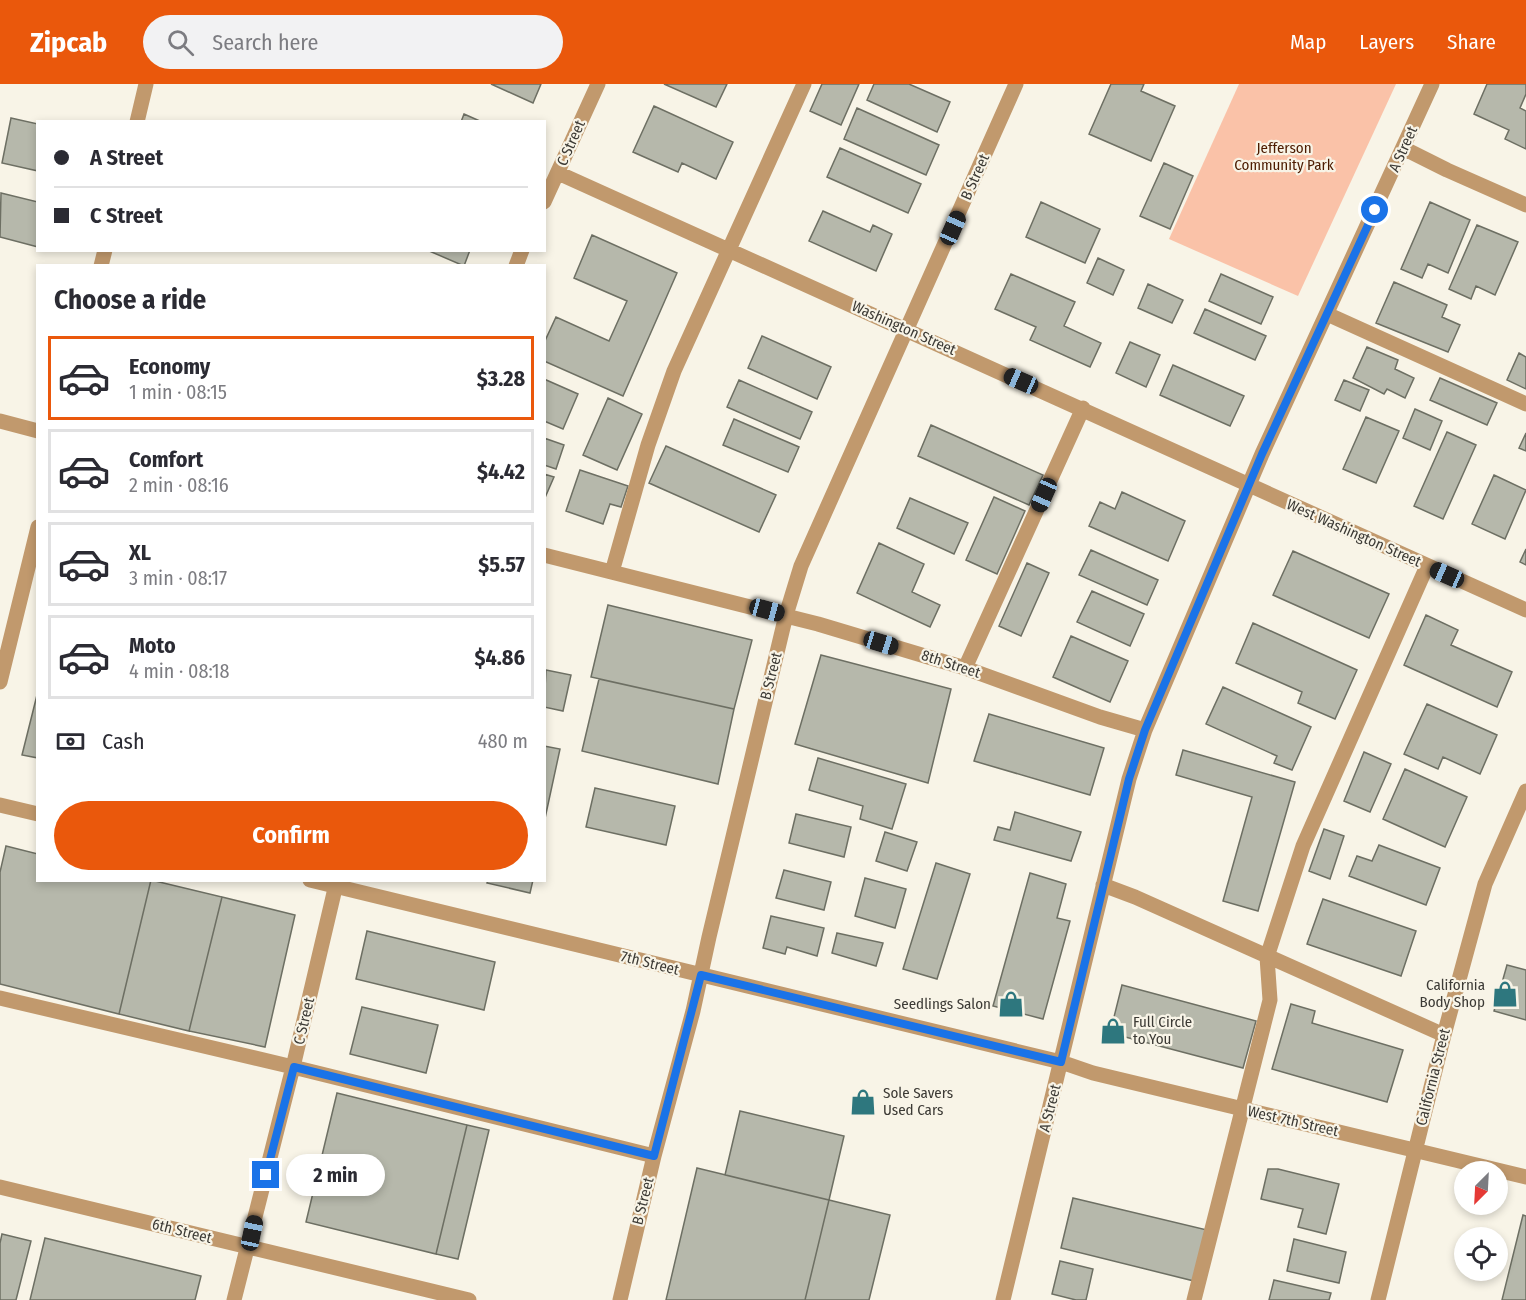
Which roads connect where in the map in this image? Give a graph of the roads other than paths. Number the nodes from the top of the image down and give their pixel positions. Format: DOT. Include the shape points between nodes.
graph roads {
  1 [pos="146,84"];
  2 [pos="598,84"];
  3 [pos="804,84"];
  4 [pos="1016,84"];
  5 [pos="1432,84"];
  6 [pos="137,120"];
  7 [pos="1403,148"];
  8 [pos="558,173"];
  9 [pos="546,198"];
  10 [pos="1526,205"];
  11 [pos="730,250"];
  12 [pos="1327,314"];
  13 [pos="908,330"];
  14 [pos="1526,404"];
  15 [pos="1083,408"];
  16 [pos="0,421"];
  17 [pos="36,430"];
  18 [pos="1248,486"];
  19 [pos="36,535"];
  20 [pos="546,556"];
  21 [pos="1427,566"];
  22 [pos="612,572"];
  23 [pos="1526,610"];
  24 [pos="786,615"];
  25 [pos="965,668"];
  26 [pos="0,682"];
  27 [pos="1145,730"];
  28 [pos="1526,791"];
  29 [pos="0,805"];
  30 [pos="36,814"];
  31 [pos="336,884"];
  32 [pos="1103,885"];
  33 [pos="1267,957"];
  34 [pos="701,975"];
  35 [pos="0,998"];
  36 [pos="1444,1035"];
  37 [pos="1061,1062"];
  38 [pos="294,1067"];
  39 [pos="1242,1109"];
  40 [pos="1415,1150"];
  41 [pos="654,1156"];
  42 [pos="1526,1177"];
  43 [pos="0,1186"];
  44 [pos="249,1247"];
  45 [pos="234,1300"];
  46 [pos="469,1300"];
  47 [pos="620,1300"];
  48 [pos="1003,1300"];
  49 [pos="1194,1300"];
  50 [pos="1378,1300"];
  1 -- 6 [label="street"];
  2 -- 8 [label="street, C Street"];
  3 -- 11 [label="street"];
  4 -- 13 [label="street, B Street"];
  5 -- 7 [label="street, A Street"];
  7 -- 10 [label="street"];
  7 -- 12 [label="street, A Street"];
  8 -- 9 [label="street, C Street"];
  8 -- 11 [label="street, Washington Street"];
  11 -- 13 [label="street, Washington Street"];
  11 -- 22 [label="street" via="674,371 648,445"];
  12 -- 14 [label="street"];
  12 -- 18 [label="street, A Street"];
  13 -- 15 [label="street, Washington Street"];
  13 -- 24 [label="street, B Street" via="801,566"];
  15 -- 18 [label="street, Washington Street"];
  15 -- 25 [label="street"];
  16 -- 17 [label="street"];
  18 -- 21 [label="street, West Washington Street"];
  18 -- 27 [label="street, A Street"];
  19 -- 26 [label="street"];
  20 -- 22 [label="street, 8th Street"];
  21 -- 23 [label="street, West Washington Street"];
  21 -- 33 [label="street" via="1303,846"];
  22 -- 24 [label="street, 8th Street"];
  24 -- 25 [label="street, 8th Street"];
  24 -- 34 [label="street, B Street"];
  25 -- 27 [label="street, 8th Street"];
  27 -- 32 [label="street, A Street"];
  28 -- 36 [label="street, California Street" via="1485,884"];
  29 -- 30 [label="street"];
  31 -- 34 [label="street, 7th Street"];
  31 -- 38 [label="street, C Street"];
  32 -- 33 [label="street"];
  32 -- 37 [label="street, A Street"];
  33 -- 36 [label="street"];
  33 -- 39 [label="street" via="1270,1000"];
  34 -- 37 [label="street, 7th Street"];
  34 -- 41 [label="street, B Street"];
  35 -- 38 [label="street"];
  36 -- 40 [label="street, California Street"];
  37 -- 39 [label="street, West 7th Street"];
  37 -- 48 [label="street, A Street"];
  38 -- 41 [label="street"];
  38 -- 44 [label="street, C Street"];
  39 -- 40 [label="street, West 7th Street"];
  39 -- 49 [label="street"];
  40 -- 42 [label="street, West 7th Street"];
  40 -- 50 [label="street, California Street"];
  41 -- 47 [label="street, B Street"];
  43 -- 44 [label="street, 6th Street"];
  44 -- 45 [label="street, C Street"];
  44 -- 46 [label="street, 6th Street"];
}
